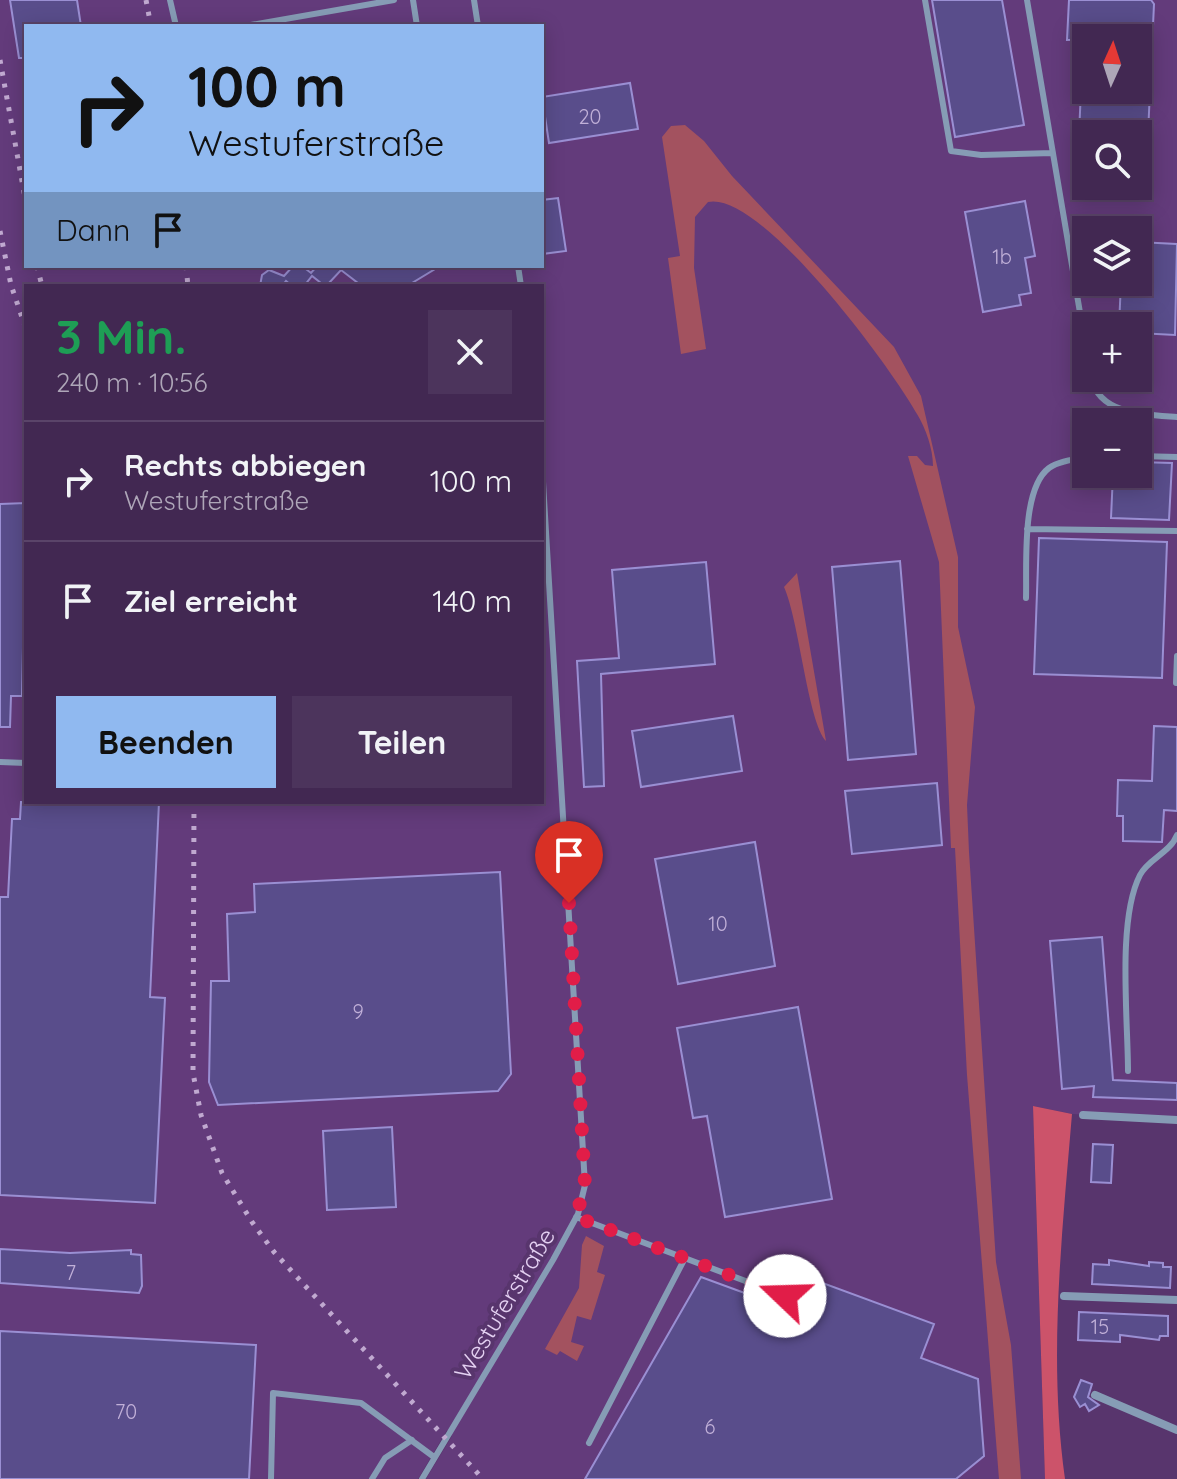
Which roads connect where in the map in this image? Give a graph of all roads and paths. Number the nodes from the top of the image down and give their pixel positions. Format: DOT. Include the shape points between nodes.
graph roads {
  1 [pos="170,0"];
  2 [pos="394,0"];
  3 [pos="413,0"];
  4 [pos="474,0"];
  5 [pos="925,0"];
  6 [pos="1027,0"];
  7 [pos="176,24"];
  8 [pos="256,24"];
  9 [pos="417,24"];
  10 [pos="478,24"];
  11 [pos="1053,153"];
  12 [pos="1080,312"];
  13 [pos="1099,392"];
  14 [pos="1177,417"];
  15 [pos="1152,456"];
  16 [pos="1177,457"];
  17 [pos="1072,462"];
  18 [pos="544,498"];
  19 [pos="1027,529"];
  20 [pos="1177,531"];
  21 [pos="1026,598"];
  22 [pos="1177,656"];
  23 [pos="1177,674"];
  24 [pos="1176,683"];
  25 [pos="0,762"];
  26 [pos="24,763"];
  27 [pos="1177,835"];
  28 [pos="1128,1071"];
  29 [pos="1083,1115"];
  30 [pos="1177,1120"];
  31 [pos="576,1217"];
  32 [pos="685,1258"];
  33 [pos="785,1296"];
  34 [pos="1064,1296"];
  35 [pos="1177,1300"];
  36 [pos="1095,1395"];
  37 [pos="1177,1430"];
  38 [pos="412,1440"];
  39 [pos="589,1443"];
  40 [pos="434,1457"];
  41 [pos="271,1479"];
  42 [pos="372,1479"];
  43 [pos="422,1479"];
  1 -- 7 [label="lane"];
  2 -- 8 [label="lane"];
  3 -- 9 [label="lane"];
  4 -- 10 [label="lane"];
  5 -- 11 [label="lane" via="951,151"];
  6 -- 11 [label="lane"];
  11 -- 12 [label="lane"];
  13 -- 14 [label="lane" via="1113,407"];
  15 -- 16 [label="lane"];
  17 -- 19 [label="lane" via="1049,468 1035,492"];
  18 -- 31 [label="lane, Westuferstraße" via="585,1185"];
  19 -- 20 [label="lane"];
  19 -- 21 [label="lane"];
  22 -- 23 [label="lane"];
  23 -- 24 [label="lane"];
  25 -- 26 [label="lane"];
  27 -- 28 [label="lane" via="1140,873 1127,918"];
  29 -- 30 [label="street"];
  31 -- 32 [label="lane"];
  31 -- 40 [label="lane, Westuferstraße"];
  32 -- 33 [label="lane"];
  32 -- 39 [label="lane"];
  34 -- 35 [label="street"];
  36 -- 37 [label="street"];
  38 -- 40 [label="lane"];
  38 -- 41 [label="lane" via="361,1403 273,1393"];
  38 -- 42 [label="lane" via="385,1458"];
  40 -- 43 [label="lane, Westuferstraße"];
}
